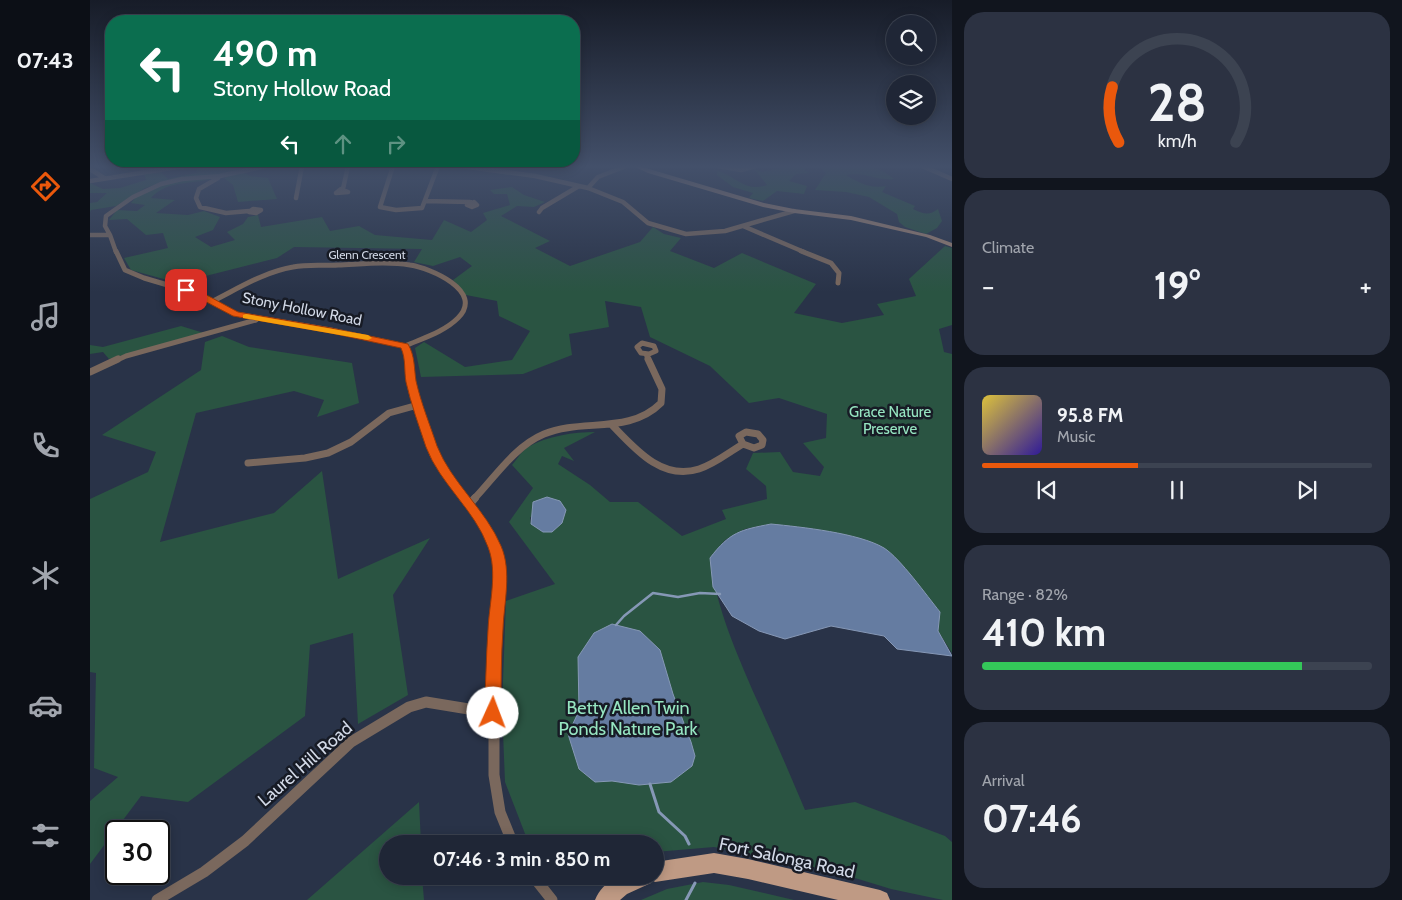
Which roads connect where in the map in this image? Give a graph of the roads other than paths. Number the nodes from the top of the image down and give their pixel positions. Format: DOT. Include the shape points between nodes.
graph roads {
  1 [pos="117,208"];
  2 [pos="202,208"];
  3 [pos="385,208"];
  4 [pos="422,208"];
  5 [pos="542,208"];
  6 [pos="630,208"];
  7 [pos="778,208"];
  8 [pos="249,211"];
  9 [pos="794,211"];
  10 [pos="539,212"];
  11 [pos="742,226"];
  12 [pos="90,235"];
  13 [pos="110,235"];
  14 [pos="952,244"];
  15 [pos="838,283"];
  16 [pos="213,301"];
  17 [pos="259,319"];
  18 [pos="405,346"];
  19 [pos="646,354"];
  20 [pos="90,372"];
  21 [pos="418,405"];
  22 [pos="612,425"];
  23 [pos="743,444"];
  24 [pos="248,463"];
  25 [pos="469,505"];
  26 [pos="493,713"];
  27 [pos="509,835"];
  28 [pos="664,871"];
  29 [pos="540,885"];
  30 [pos="624,885"];
  31 [pos="157,900"];
  32 [pos="552,900"];
  33 [pos="605,900"];
  34 [pos="880,900"];
  1 -- 13 [label="street, Stony Hollow Road" via="106,216 105,226"];
  2 -- 8 [label="street" via="216,212"];
  3 -- 4 [label="street"];
  5 -- 10 [label="street"];
  6 -- 11 [label="street" via="648,223 675,232 714,233"];
  7 -- 9 [label="main road"];
  9 -- 11 [label="street"];
  9 -- 14 [label="main road" via="851,218"];
  11 -- 15 [label="street" via="831,263 839,273"];
  12 -- 13 [label="street"];
  13 -- 16 [label="street, Stony Hollow Road" via="120,263 126,270"];
  16 -- 17 [label="street, Stony Hollow Road" via="236,314"];
  16 -- 18 [label="street, Glenn Crescent" via="266,274 290,268 374,263 424,267 437,272 458,290 465,300 464,310 449,324"];
  17 -- 18 [label="street, Stony Hollow Road"];
  17 -- 20 [label="street" via="126,356"];
  18 -- 21 [label="street"];
  19 -- 22 [label="street" via="662,389 660,403 655,409"];
  21 -- 24 [label="street" via="400,408 385,416 338,449 312,456"];
  21 -- 25 [label="street" via="433,450"];
  22 -- 23 [label="street" via="643,458 674,471 699,468"];
  22 -- 25 [label="street" via="570,427 533,440 509,460"];
  25 -- 26 [label="street" via="496,548 500,573"];
  26 -- 27 [label="street" via="494,775 500,812"];
  26 -- 31 [label="street, Laurel Hill Road" via="426,702 410,707 352,742 245,841 204,872"];
  28 -- 34 [label="main road, Fort Salonga Road" via="714,863"];
  29 -- 32 [label="street"];
  30 -- 33 [label="main road"];
}
